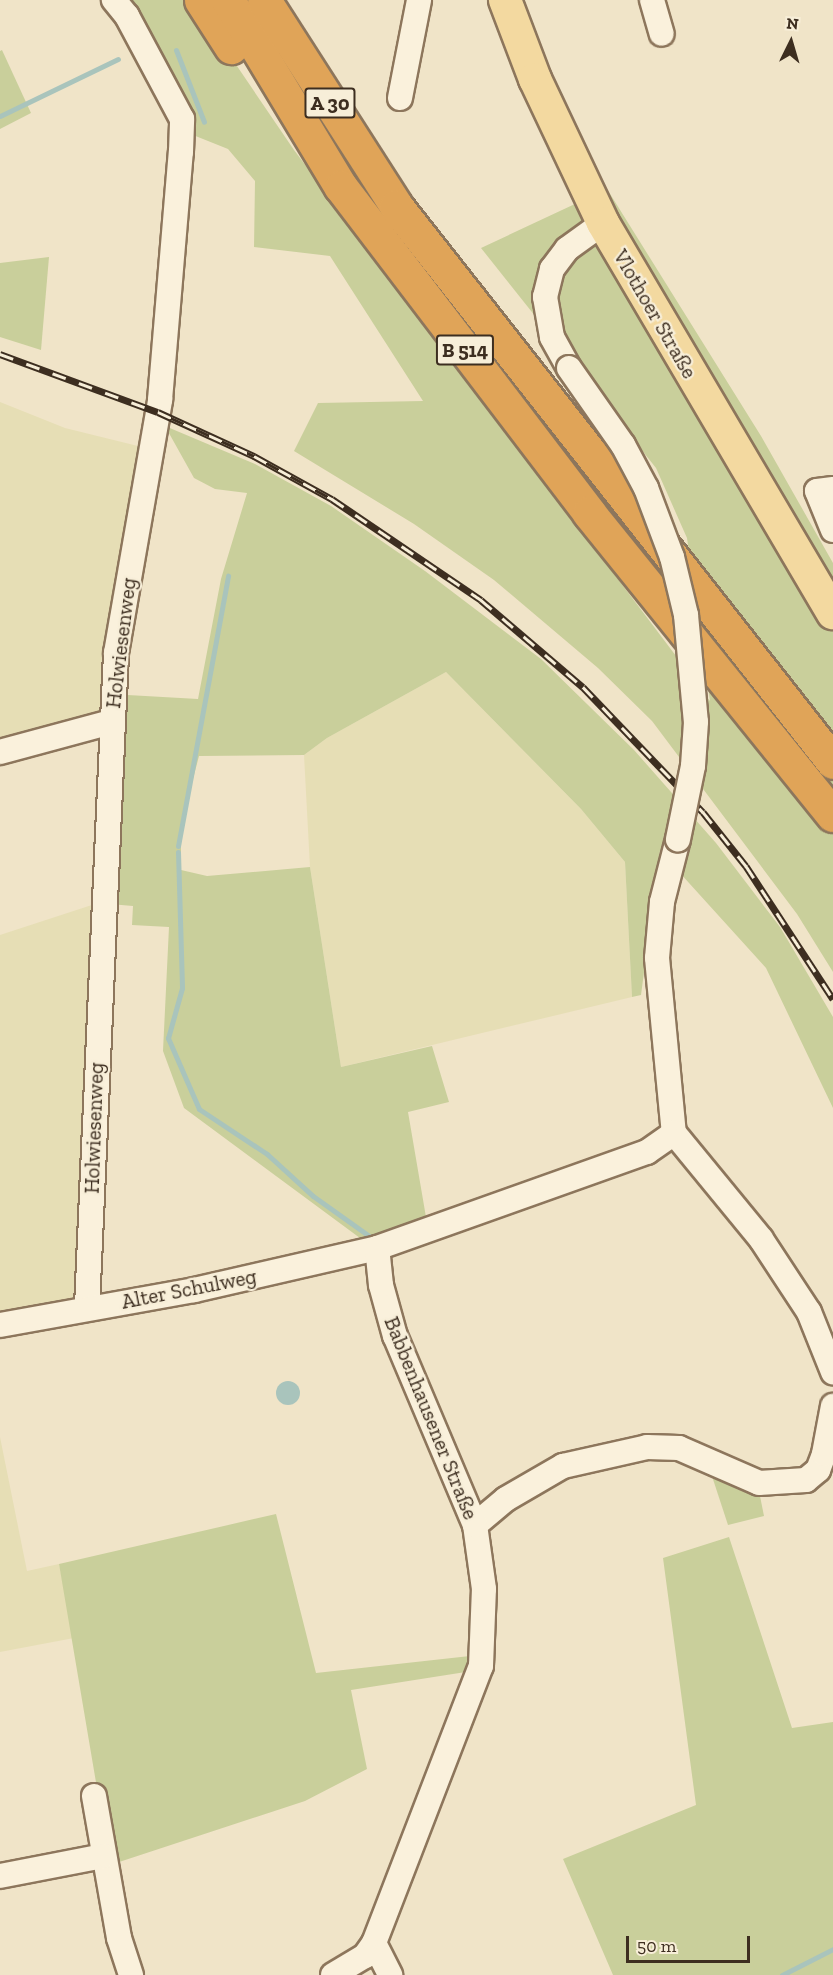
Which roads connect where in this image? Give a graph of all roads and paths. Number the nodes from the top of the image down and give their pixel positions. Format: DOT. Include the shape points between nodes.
graph roads {
  1 [pos="114,0"];
  2 [pos="201,0"];
  3 [pos="228,0"];
  4 [pos="264,0"];
  5 [pos="282,0"];
  6 [pos="419,0"];
  7 [pos="505,0"];
  8 [pos="652,0"];
  9 [pos="662,33"];
  10 [pos="400,98"];
  11 [pos="341,188"];
  12 [pos="396,206"];
  13 [pos="603,223"];
  14 [pos="833,489"];
  15 [pos="833,530"];
  16 [pos="833,613"];
  17 [pos="111,722"];
  18 [pos="0,752"];
  19 [pos="833,762"];
  20 [pos="833,815"];
  21 [pos="674,1133"];
  22 [pos="377,1248"];
  23 [pos="87,1307"];
  24 [pos="0,1325"];
  25 [pos="833,1372"];
  26 [pos="833,1406"];
  27 [pos="475,1525"];
  28 [pos="94,1796"];
  29 [pos="103,1856"];
  30 [pos="0,1876"];
  31 [pos="366,1958"];
  32 [pos="131,1975"];
  33 [pos="333,1975"];
  34 [pos="390,1975"];
  1 -- 17 [label="street, Holwiesenweg" via="127,16 182,119 160,400 116,653"];
  2 -- 11 [label="highway" via="271,111"];
  3 -- 11 [label="highway, A 30"];
  4 -- 12 [label="highway, A 30"];
  5 -- 12 [label="highway" via="350,108"];
  6 -- 10 [label="street"];
  7 -- 13 [label="main road, Vlothoer Straße" via="535,80"];
  8 -- 9 [label="street"];
  11 -- 20 [label="highway, B 514" via="589,513"];
  12 -- 19 [label="highway, B 514"];
  13 -- 16 [label="main road, Vlothoer Straße"];
  13 -- 21 [label="street, bridge" via="567,249 550,278 545,297 552,337 623,445 646,488 672,557 686,615 696,722 693,766 662,902 657,958"];
  14 -- 15 [label="street" via="817,491"];
  17 -- 18 [label="street"];
  17 -- 23 [label="street, Holwiesenweg"];
  21 -- 22 [label="street" via="647,1152"];
  21 -- 25 [label="street" via="761,1239 809,1312"];
  22 -- 23 [label="street, Alter Schulweg" via="194,1290"];
  22 -- 27 [label="street, Babbenhausener Straße" via="381,1286 395,1336"];
  23 -- 24 [label="street, Alter Schulweg"];
  26 -- 27 [label="street" via="824,1454 818,1470 806,1480 759,1483 679,1448 647,1447 563,1466 506,1499"];
  27 -- 31 [label="street, Babbenhausener Straße" via="484,1589 481,1666"];
  28 -- 29 [label="street"];
  29 -- 30 [label="street"];
  29 -- 32 [label="street" via="119,1938"];
  31 -- 33 [label="street"];
  31 -- 34 [label="street"];
}
